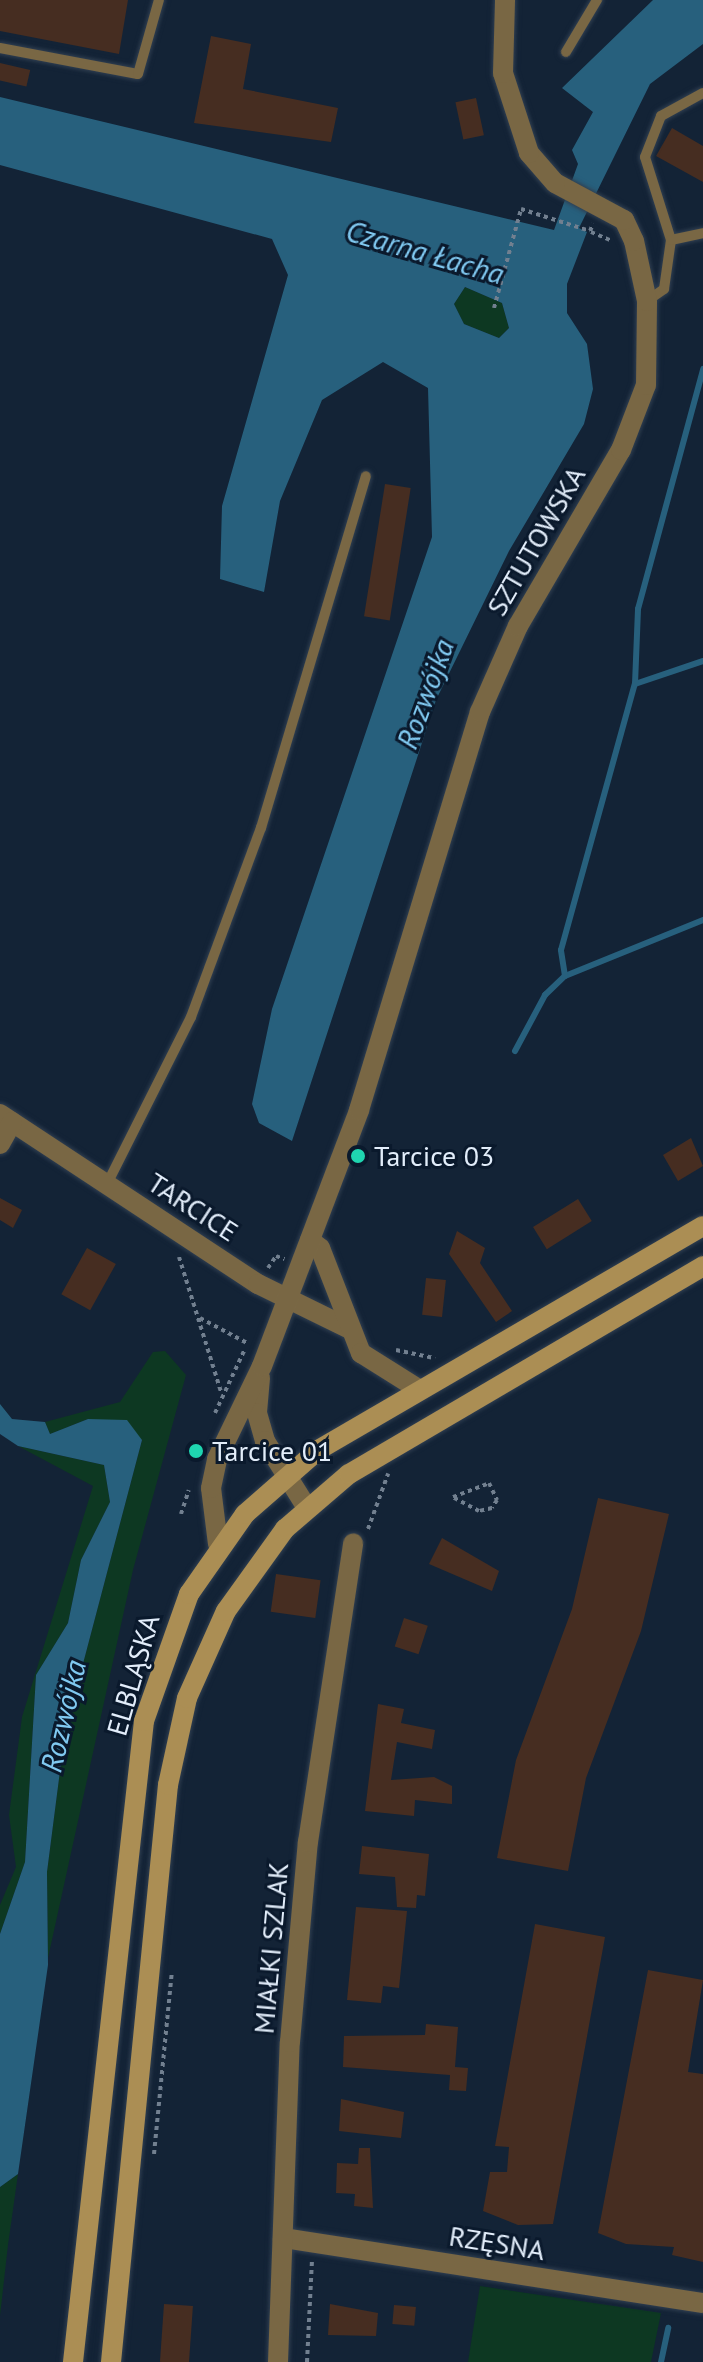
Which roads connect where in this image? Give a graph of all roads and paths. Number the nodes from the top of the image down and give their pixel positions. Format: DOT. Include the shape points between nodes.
graph roads {
  1 [pos="159,0"];
  2 [pos="505,0"];
  3 [pos="597,0"];
  4 [pos="0,48"];
  5 [pos="566,52"];
  6 [pos="703,93"];
  7 [pos="591,230"];
  8 [pos="703,233"];
  9 [pos="671,240"];
  10 [pos="647,301"];
  11 [pos="494,308"];
  12 [pos="366,476"];
  13 [pos="6,1118"];
  14 [pos="0,1144"];
  15 [pos="107,1184"];
  16 [pos="703,1226"];
  17 [pos="310,1240"];
  18 [pos="176,1250"];
  19 [pos="703,1266"];
  20 [pos="286,1300"];
  21 [pos="200,1318"];
  22 [pos="348,1328"];
  23 [pos="247,1343"];
  24 [pos="390,1349"];
  25 [pos="449,1354"];
  26 [pos="262,1366"];
  27 [pos="420,1390"];
  28 [pos="221,1392"];
  29 [pos="400,1465"];
  30 [pos="389,1472"];
  31 [pos="286,1476"];
  32 [pos="378,1479"];
  33 [pos="453,1497"];
  34 [pos="307,1508"];
  35 [pos="353,1543"];
  36 [pos="218,1544"];
  37 [pos="173,1958"];
  38 [pos="153,2159"];
  39 [pos="283,2238"];
  40 [pos="313,2243"];
  41 [pos="703,2303"];
  42 [pos="73,2362"];
  43 [pos="111,2362"];
  44 [pos="278,2362"];
  45 [pos="307,2362"];
  1 -- 4 [label="lane" via="138,74"];
  2 -- 10 [label="street, SZTUTOWSKA" via="503,73 511,116 529,153 555,183 624,220"];
  3 -- 5 [label="lane"];
  6 -- 9 [label="lane" via="661,116 645,157"];
  7 -- 11 [label="path" via="521,209"];
  8 -- 9 [label="lane"];
  9 -- 10 [label="lane" via="664,289"];
  10 -- 17 [label="street, SZTUTOWSKA" via="650,356 637,413 518,626 480,712 359,1110"];
  12 -- 15 [label="lane" via="261,828 191,1017"];
  13 -- 14 [label="street, TARCICE"];
  13 -- 15 [label="street, TARCICE"];
  15 -- 20 [label="street, TARCICE"];
  16 -- 27 [label="main road, ELBLĄSKA"];
  17 -- 20 [label="street, SZTUTOWSKA"];
  17 -- 22 [label="street" via="320,1248"];
  18 -- 21 [label="path"];
  19 -- 34 [label="main road, ELBLĄSKA" via="392,1447"];
  20 -- 22 [label="street, TARCICE"];
  20 -- 26 [label="street, SZTUTOWSKA"];
  21 -- 23 [label="path"];
  21 -- 28 [label="path"];
  22 -- 27 [label="street" via="361,1353"];
  24 -- 25 [label="path"];
  26 -- 31 [label="street, SZTUTOWSKA" via="257,1413"];
  26 -- 36 [label="street, SZTUTOWSKA" via="217,1459 211,1488"];
  27 -- 31 [label="main road, ELBLĄSKA"];
  29 -- 30 [label="path"];
  30 -- 32 [label="path"];
  30 -- 35 [label="path" via="373,1524"];
  31 -- 34 [label="street, SZTUTOWSKA"];
  31 -- 36 [label="main road, ELBLĄSKA"];
  33 -- 33 [label="path" via="489,1483 497,1500 479,1511"];
  34 -- 43 [label="main road, ELBLĄSKA" via="226,1611 178,1730"];
  35 -- 39 [label="street, MIAŁKI SZLAK" via="308,1842"];
  36 -- 42 [label="main road, ELBLĄSKA" via="169,1634 144,1721"];
  37 -- 38 [label="path"];
  39 -- 40 [label="street, RZĘSNA"];
  39 -- 44 [label="street, MIAŁKI SZLAK"];
  40 -- 41 [label="street, RZĘSNA"];
  40 -- 45 [label="path"];
}
